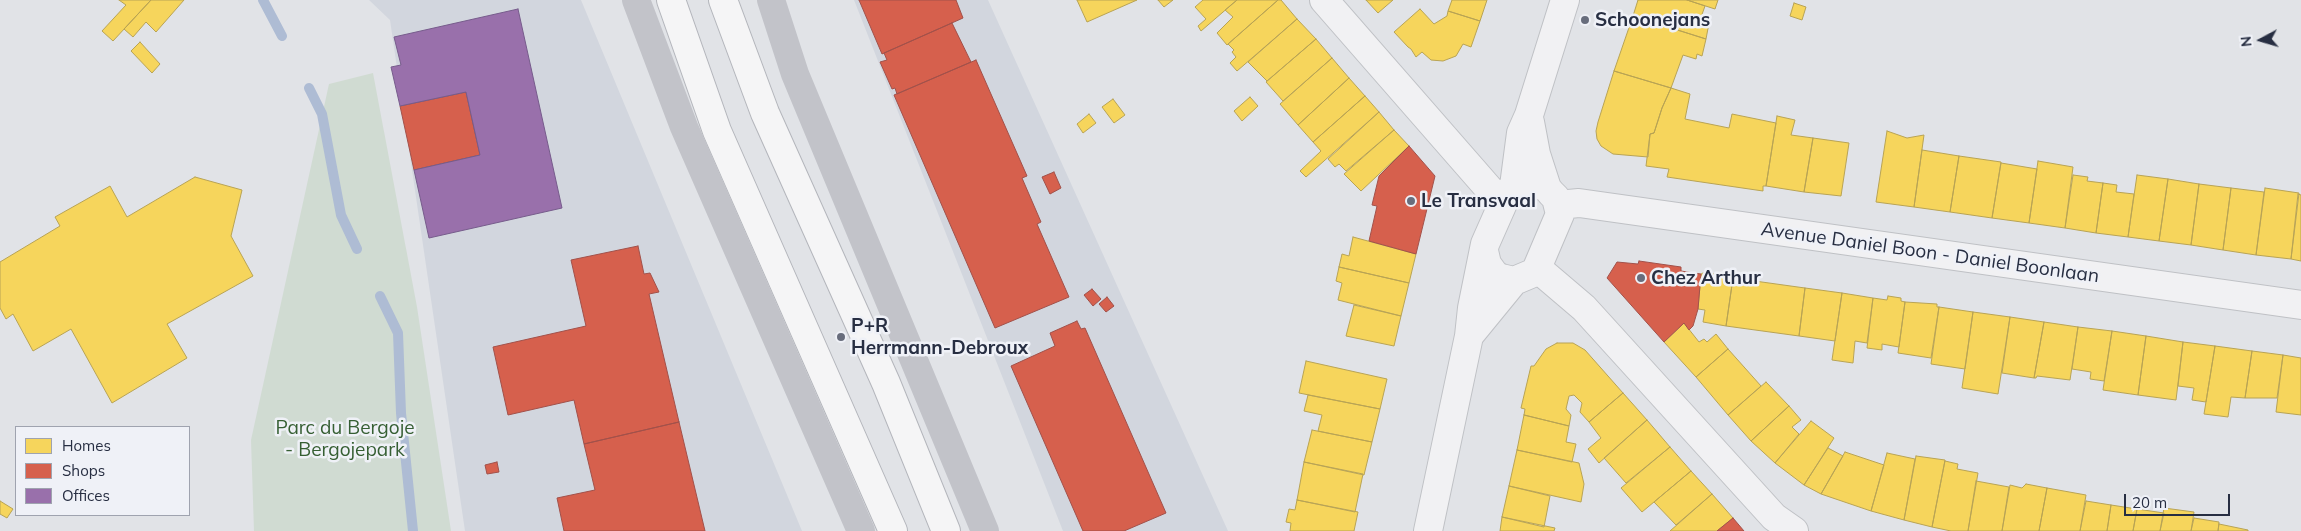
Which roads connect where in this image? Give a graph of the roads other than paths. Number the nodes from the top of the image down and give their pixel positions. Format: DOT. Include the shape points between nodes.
graph roads {
  1 [pos="636,0"];
  2 [pos="671,0"];
  3 [pos="723,0"];
  4 [pos="771,0"];
  5 [pos="1324,0"];
  6 [pos="1565,0"];
  7 [pos="1529,115"];
  8 [pos="1552,196"];
  9 [pos="1507,197"];
  10 [pos="1484,251"];
  11 [pos="1538,268"];
  12 [pos="1514,281"];
  13 [pos="2301,305"];
  14 [pos="1469,336"];
  15 [pos="861,531"];
  16 [pos="893,531"];
  17 [pos="946,531"];
  18 [pos="985,531"];
  19 [pos="1428,531"];
  20 [pos="1794,531"];
  1 -- 15 [label="main road" via="688,135"];
  2 -- 16 [label="highway" via="717,131"];
  3 -- 17 [label="highway" via="765,113 886,383"];
  4 -- 18 [label="main road" via="802,92"];
  5 -- 9 [label="street" via="1478,176"];
  6 -- 7 [label="street"];
  7 -- 8 [label="street" via="1536,154"];
  7 -- 9 [label="street" via="1521,134"];
  8 -- 9 [label="street" via="1527,182"];
  8 -- 11 [label="street" via="1560,214"];
  8 -- 13 [label="street, Avenue Daniel Boon - Daniel Boonlaan" via="1579,203"];
  9 -- 10 [label="street" via="1484,244"];
  10 -- 12 [label="street" via="1487,264 1495,275"];
  10 -- 14 [label="street"];
  11 -- 12 [label="street" via="1527,277"];
  11 -- 20 [label="street" via="1584,308 1774,517"];
  12 -- 14 [label="street"];
  14 -- 19 [label="street"];
}
